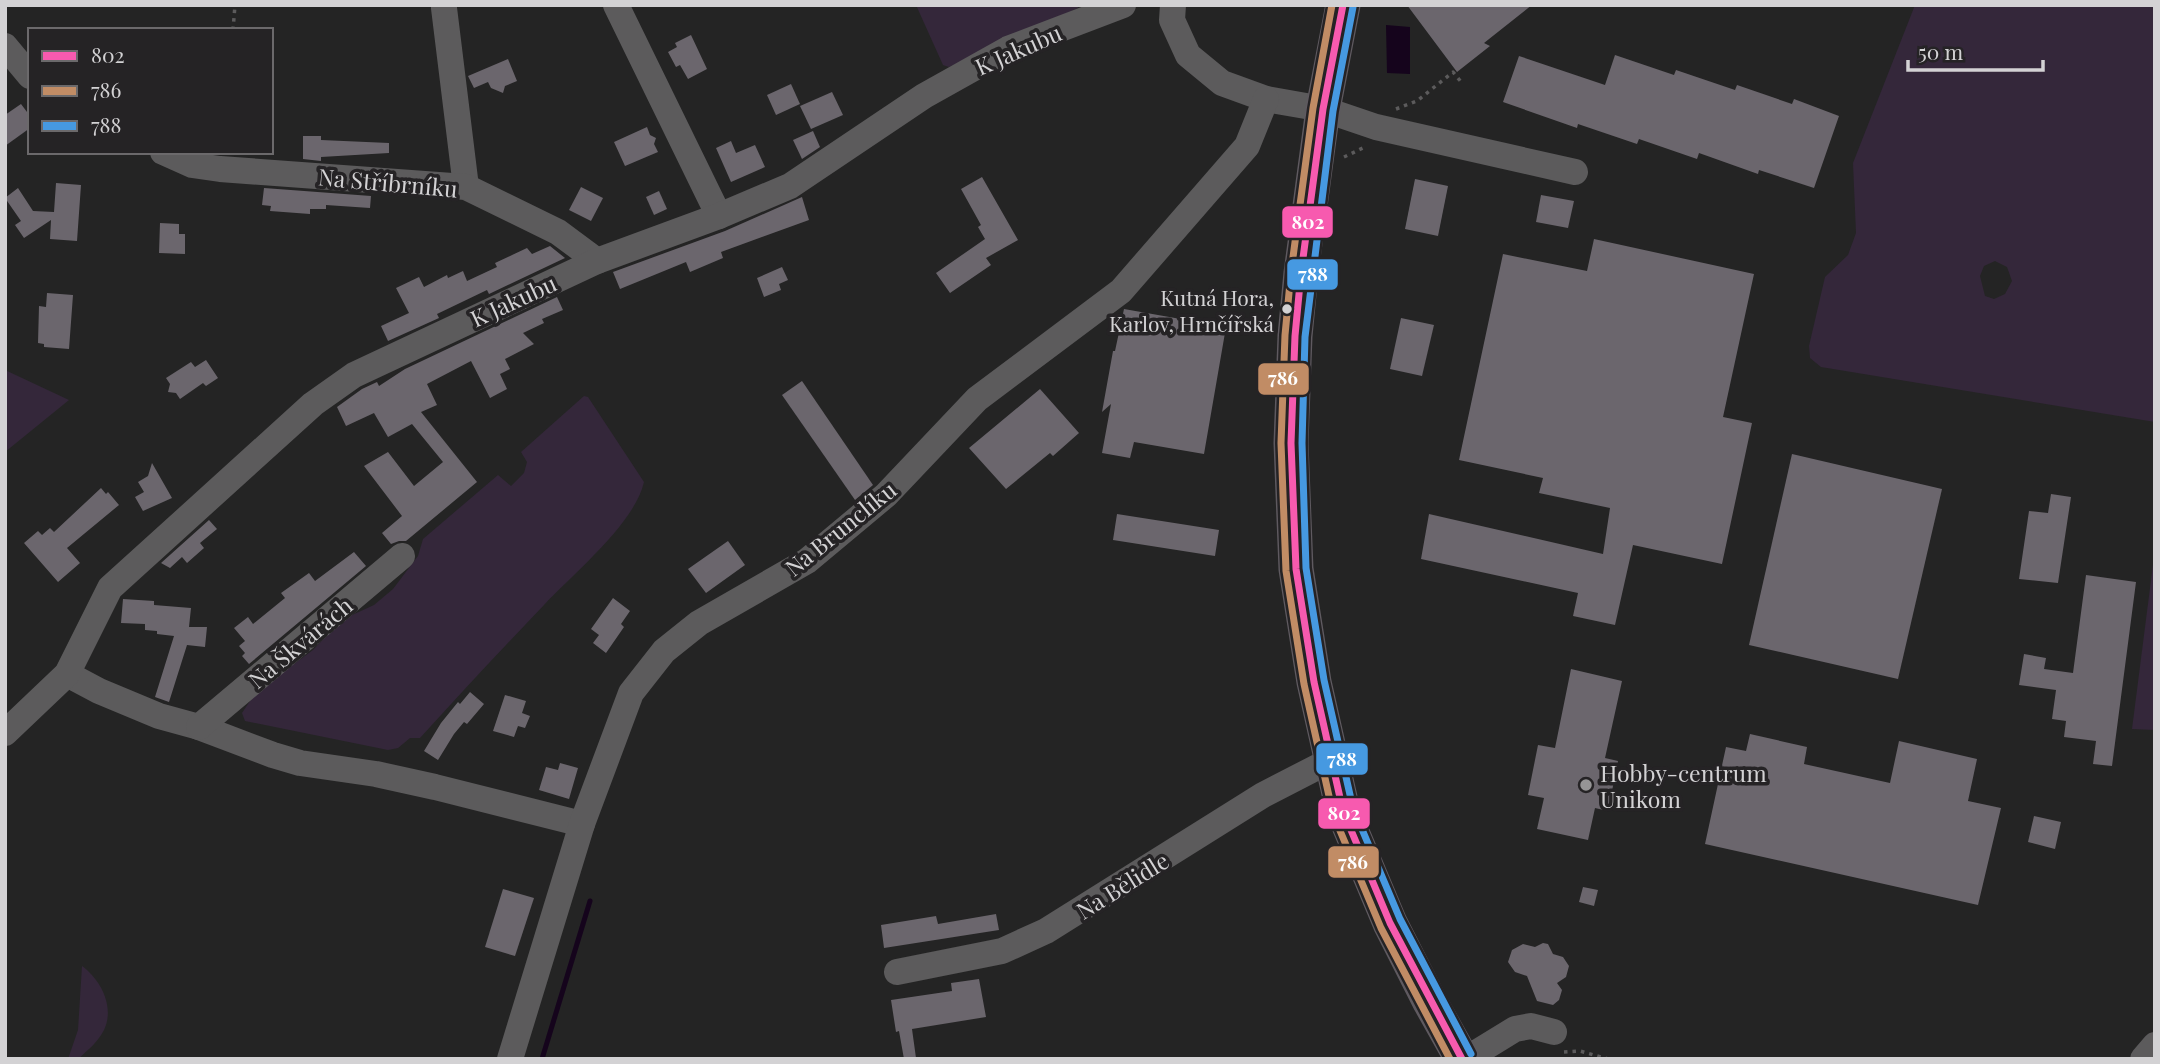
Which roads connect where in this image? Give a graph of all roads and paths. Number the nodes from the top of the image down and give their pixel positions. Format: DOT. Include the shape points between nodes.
graph roads {
  1 [pos="235,5"];
  2 [pos="616,5"];
  3 [pos="1123,5"];
  4 [pos="1173,5"];
  5 [pos="1343,5"];
  6 [pos="444,8"];
  7 [pos="233,28"];
  8 [pos="5,46"];
  9 [pos="28,74"];
  10 [pos="1462,83"];
  11 [pos="1266,99"];
  12 [pos="1323,109"];
  13 [pos="1394,110"];
  14 [pos="1372,146"];
  15 [pos="168,154"];
  16 [pos="1339,160"];
  17 [pos="1575,172"];
  18 [pos="466,187"];
  19 [pos="719,216"];
  20 [pos="597,261"];
  21 [pos="402,556"];
  22 [pos="67,674"];
  23 [pos="198,727"];
  24 [pos="5,733"];
  25 [pos="1331,760"];
  26 [pos="582,824"];
  27 [pos="897,972"];
  28 [pos="1554,1032"];
  29 [pos="2155,1045"];
  30 [pos="510,1059"];
  31 [pos="1464,1059"];
  32 [pos="2143,1059"];
  1 -- 7 [label="path"];
  2 -- 19 [label="street"];
  3 -- 19 [label="street, K Jakubu" via="1008,49 924,96 790,186"];
  4 -- 11 [label="street" via="1172,20 1188,55 1222,83"];
  5 -- 12 [label="main road"];
  6 -- 18 [label="street"];
  8 -- 9 [label="street"];
  10 -- 13 [label="path" via="1453,72 1417,101"];
  11 -- 12 [label="street"];
  11 -- 26 [label="street, Na Brunclíku" via="1247,146 1121,291 977,399 886,495 807,561 699,623 664,651 631,693"];
  12 -- 17 [label="street" via="1376,127"];
  12 -- 25 [label="main road" via="1301,273 1291,443 1296,569"];
  14 -- 16 [label="path"];
  15 -- 18 [label="street, Na Stříbrníku" via="220,169"];
  18 -- 20 [label="street, Na Stříbrníku" via="558,232"];
  19 -- 20 [label="street, K Jakubu"];
  20 -- 22 [label="street, K Jakubu" via="354,374 313,404 110,588"];
  21 -- 23 [label="street, Na Škvárách"];
  22 -- 23 [label="street" via="159,716"];
  22 -- 24 [label="street, K Jakubu"];
  23 -- 26 [label="street" via="300,763 424,784"];
  25 -- 27 [label="street, Na Bělidle" via="1263,795 1046,931 1002,951"];
  25 -- 31 [label="main road" via="1343,811 1390,923"];
  26 -- 30 [label="street, Na Brunclíku"];
  28 -- 31 [label="street" via="1531,1026 1515,1029"];
  29 -- 32 [label="street"];
}
